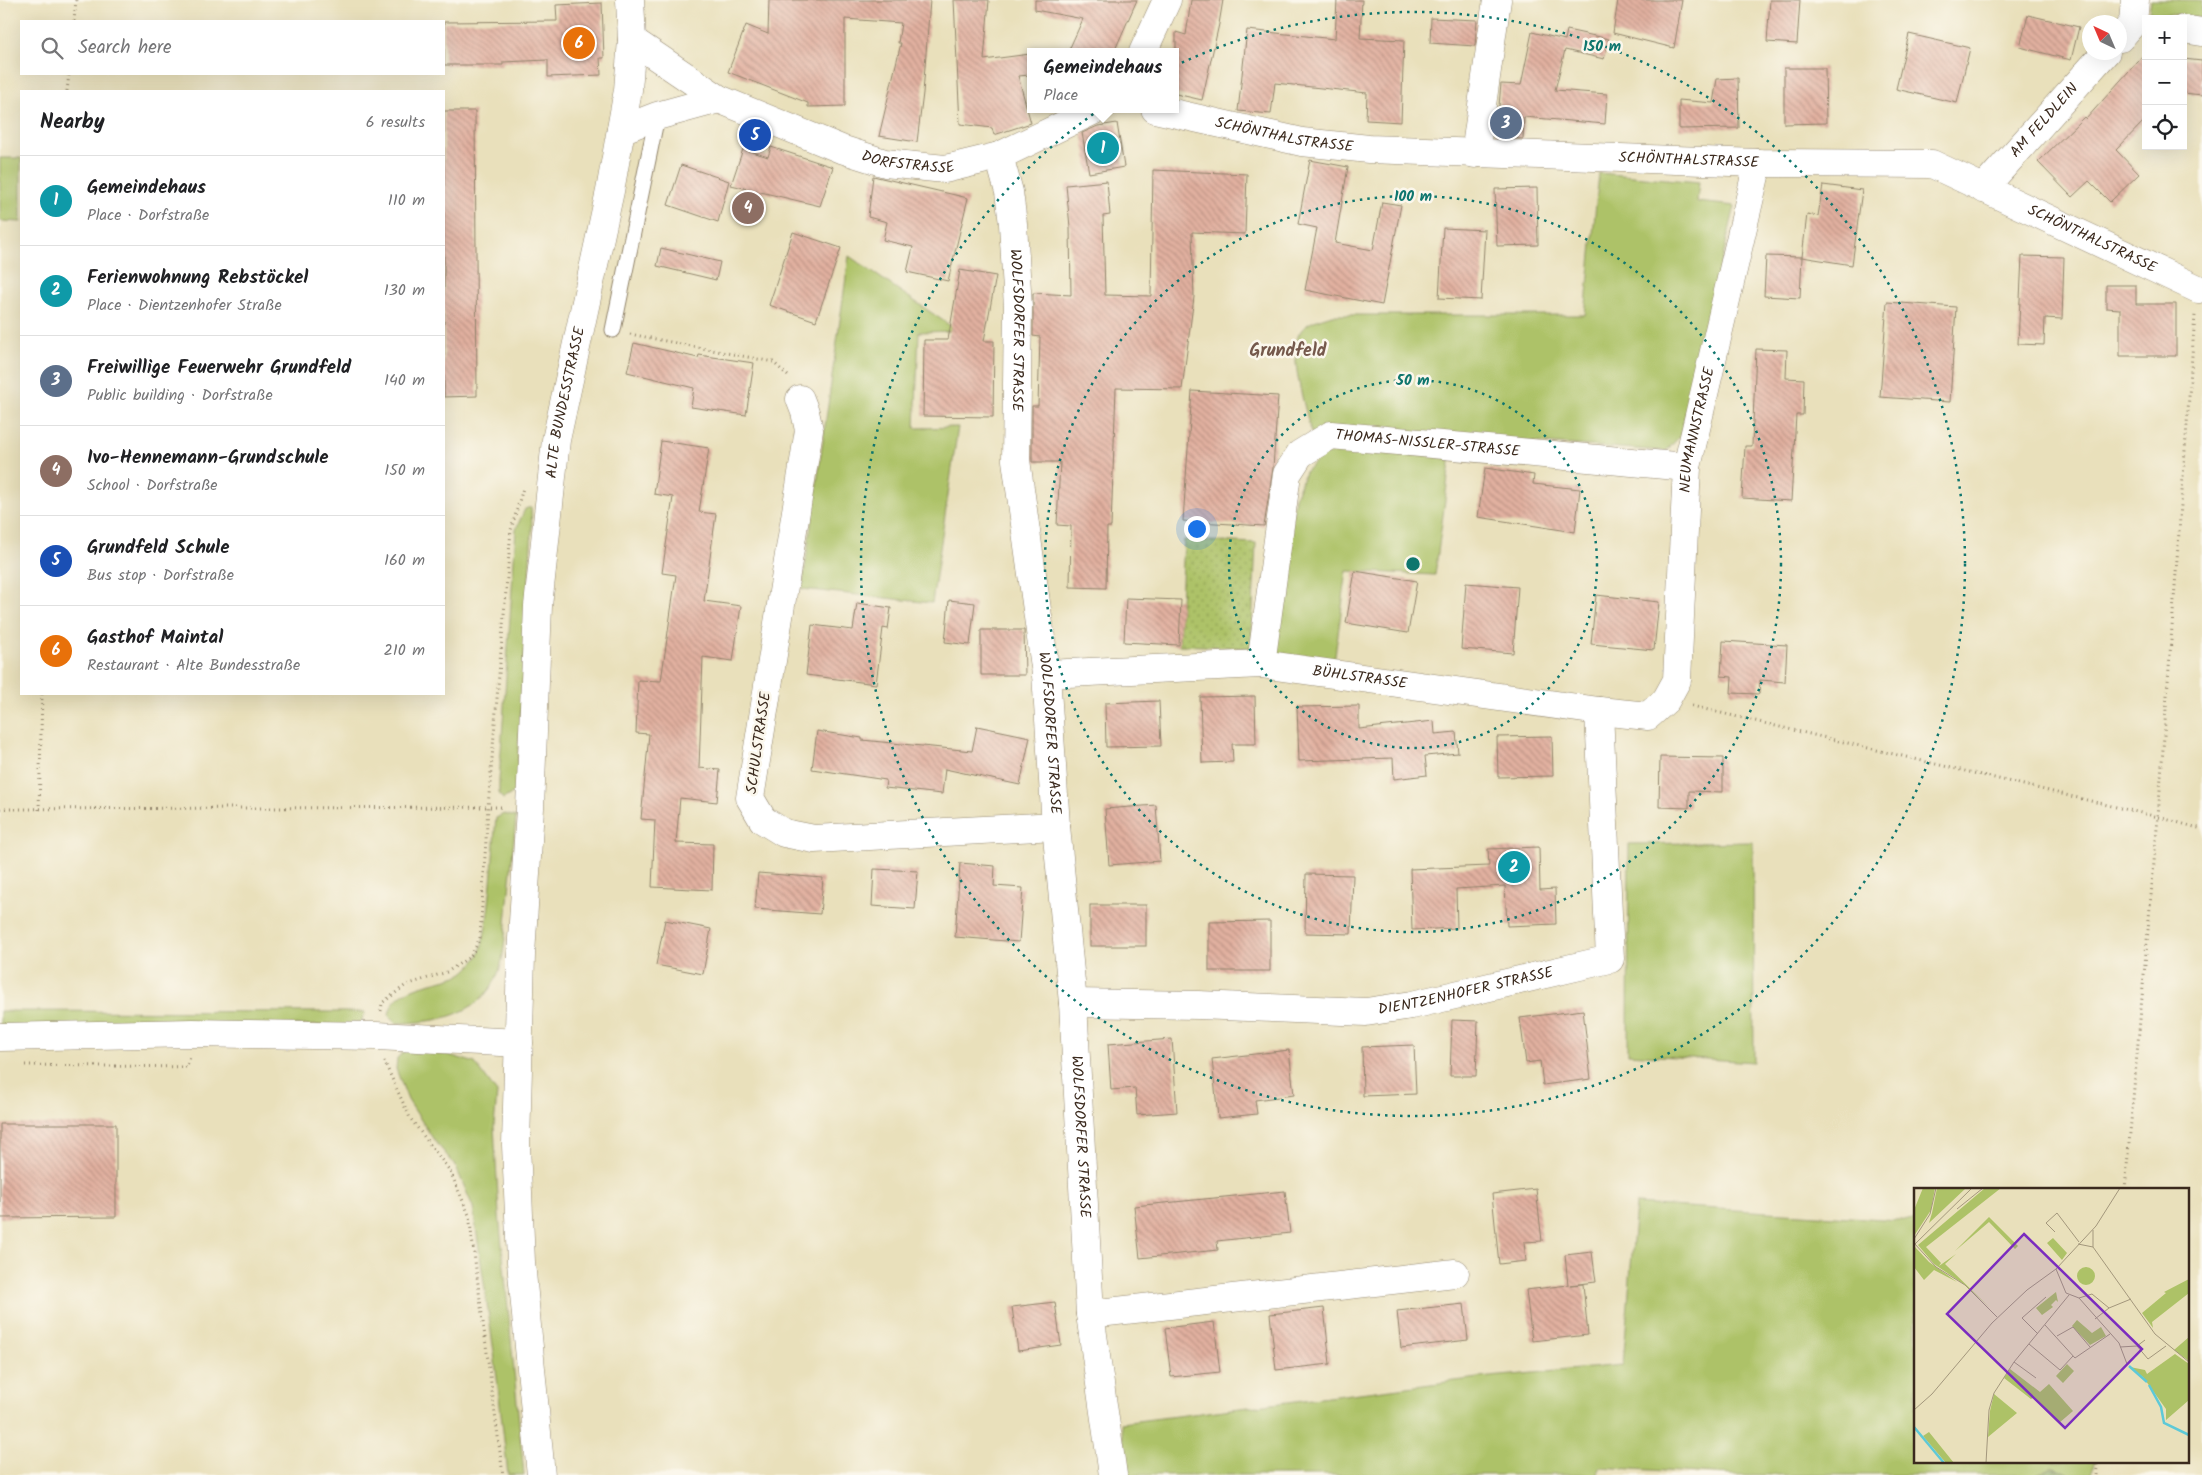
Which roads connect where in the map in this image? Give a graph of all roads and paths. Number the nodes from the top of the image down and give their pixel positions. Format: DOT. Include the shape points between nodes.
graph roads {
  1 [pos="76,0"];
  2 [pos="630,0"];
  3 [pos="1167,0"];
  4 [pos="1497,0"];
  5 [pos="74,20"];
  6 [pos="2187,30"];
  7 [pos="2202,32"];
  8 [pos="632,40"];
  9 [pos="1144,48"];
  10 [pos="2099,60"];
  11 [pos="69,75"];
  12 [pos="67,90"];
  13 [pos="718,99"];
  14 [pos="1089,113"];
  15 [pos="1173,113"];
  16 [pos="657,116"];
  17 [pos="621,130"];
  18 [pos="1475,154"];
  19 [pos="999,156"];
  20 [pos="1758,163"];
  21 [pos="1983,188"];
  22 [pos="2198,289"];
  23 [pos="613,330"];
  24 [pos="800,399"];
  25 [pos="1687,466"];
  26 [pos="523,487"];
  27 [pos="1260,664"];
  28 [pos="1046,674"];
  29 [pos="42,695"];
  30 [pos="1666,700"];
  31 [pos="1598,711"];
  32 [pos="488,807"];
  33 [pos="0,810"];
  34 [pos="39,810"];
  35 [pos="2158,817"];
  36 [pos="1056,826"];
  37 [pos="2202,829"];
  38 [pos="1073,1003"];
  39 [pos="193,1033"];
  40 [pos="0,1036"];
  41 [pos="376,1036"];
  42 [pos="519,1043"];
  43 [pos="20,1065"];
  44 [pos="2125,1188"];
  45 [pos="1456,1273"];
  46 [pos="1090,1314"];
  47 [pos="2098,1462"];
  48 [pos="503,1475"];
  49 [pos="542,1475"];
  50 [pos="1113,1475"];
  51 [pos="2096,1475"];
  1 -- 5 [label="path"];
  2 -- 8 [label="street, ALTE BUNDESSTRASSE"];
  3 -- 9 [label="street"];
  4 -- 18 [label="street"];
  6 -- 7 [label="street"];
  8 -- 13 [label="street, DORFSTRASSE"];
  8 -- 17 [label="street, ALTE BUNDESSTRASSE"];
  10 -- 21 [label="street, AM FELDLEIN"];
  11 -- 12 [label="path"];
  13 -- 16 [label="street"];
  13 -- 19 [label="street, DORFSTRASSE" via="841,149 885,163 945,169"];
  14 -- 19 [label="street, DORFSTRASSE"];
  15 -- 18 [label="street, SCHÖNTHALSTRASSE" via="1302,142"];
  16 -- 17 [label="street"];
  16 -- 23 [label="lane"];
  17 -- 42 [label="street, ALTE BUNDESSTRASSE" via="554,450 538,606"];
  18 -- 20 [label="street, SCHÖNTHALSTRASSE"];
  19 -- 28 [label="street, WOLFSDORFER STRASSE" via="1010,200 1017,289 1016,460"];
  20 -- 21 [label="street, SCHÖNTHALSTRASSE" via="1932,164"];
  20 -- 25 [label="street, NEUMANNSTRASSE"];
  21 -- 22 [label="street, SCHÖNTHALSTRASSE"];
  22 -- 35 [label="path"];
  23 -- 24 [label="path" via="773,362 788,376"];
  24 -- 36 [label="street, SCHULSTRASSE" via="809,430 750,798 758,813 784,833 814,839"];
  25 -- 27 [label="street, THOMAS-NISSLER-STRASSE" via="1331,435 1300,454 1287,474"];
  25 -- 30 [label="street, NEUMANNSTRASSE" via="1677,680"];
  26 -- 32 [label="path" via="511,530"];
  27 -- 28 [label="street, BÜHLSTRASSE"];
  27 -- 31 [label="street, BÜHLSTRASSE"];
  28 -- 36 [label="street, WOLFSDORFER STRASSE"];
  29 -- 34 [label="path"];
  30 -- 31 [label="street, BÜHLSTRASSE" via="1648,716"];
  30 -- 35 [label="path"];
  31 -- 38 [label="street, DIENTZENHOFER STRASSE" via="1610,959 1412,1005 1366,1012"];
  32 -- 34 [label="path"];
  32 -- 41 [label="path" via="480,938 472,956 447,972 406,985 382,1003"];
  33 -- 34 [label="path"];
  35 -- 37 [label="path"];
  35 -- 44 [label="path"];
  36 -- 38 [label="street, WOLFSDORFER STRASSE"];
  38 -- 46 [label="street, WOLFSDORFER STRASSE"];
  39 -- 40 [label="street"];
  39 -- 41 [label="street"];
  39 -- 43 [label="path" via="187,1067"];
  41 -- 42 [label="street"];
  41 -- 48 [label="path" via="389,1075 410,1118 450,1171 469,1215"];
  42 -- 49 [label="street, ALTE BUNDESSTRASSE" via="516,1145 521,1262"];
  45 -- 46 [label="street"];
  46 -- 50 [label="street, WOLFSDORFER STRASSE"];
  47 -- 51 [label="path"];
}
